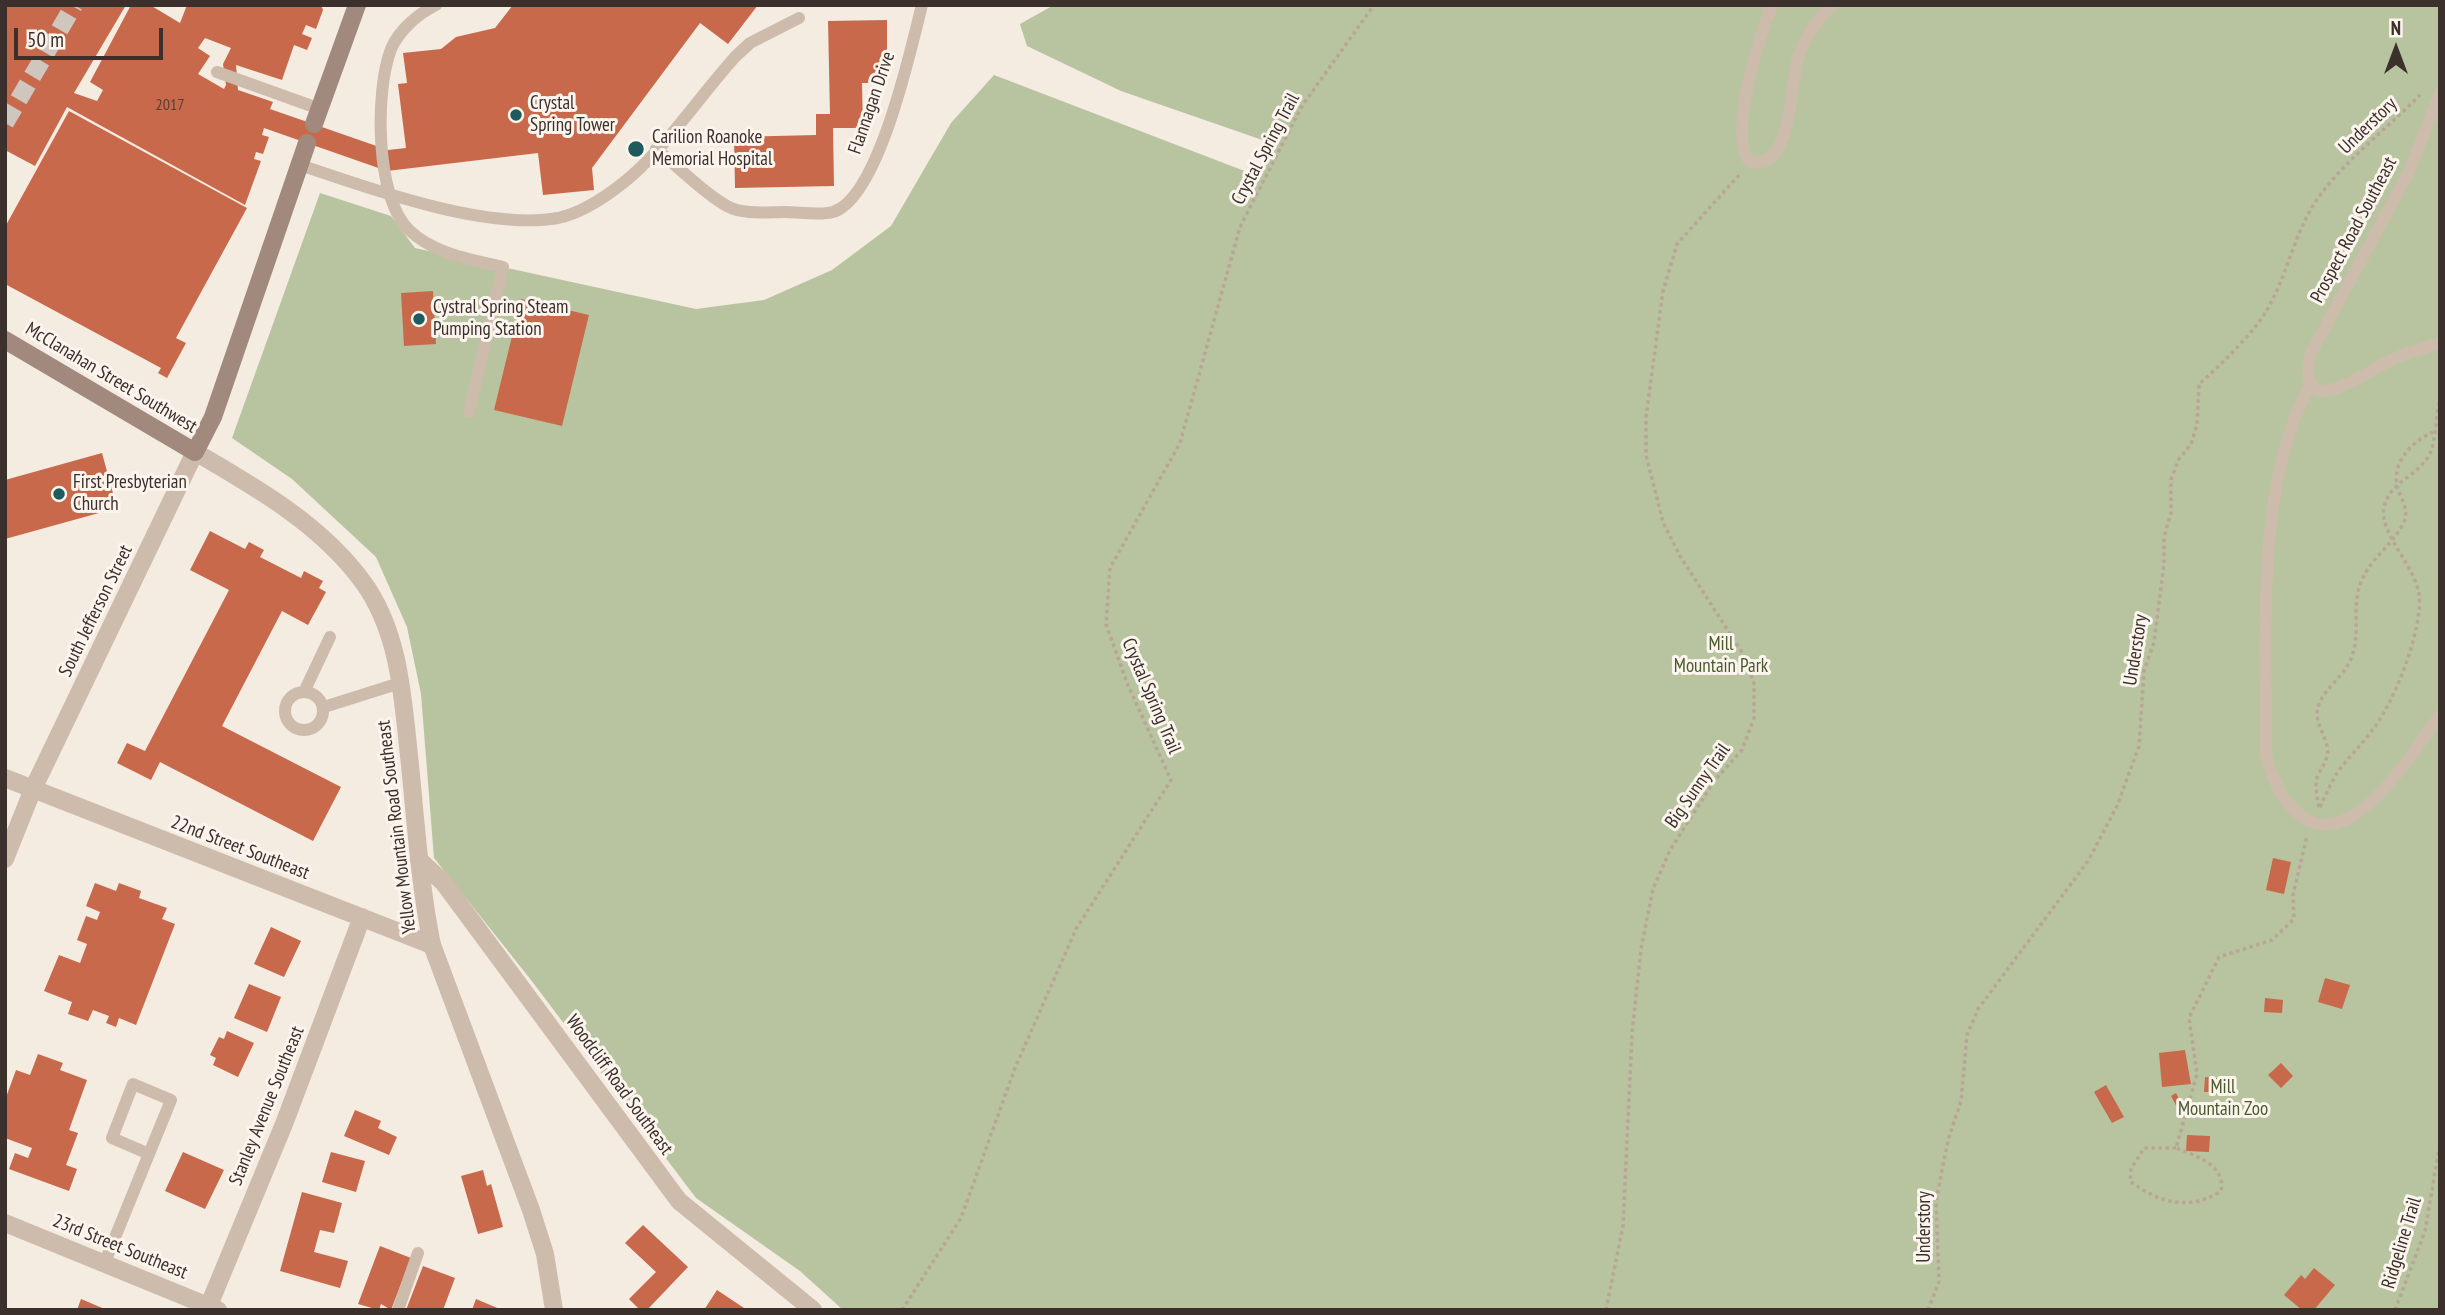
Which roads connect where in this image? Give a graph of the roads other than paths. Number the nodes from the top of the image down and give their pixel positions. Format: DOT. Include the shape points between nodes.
graph roads {
  1 [pos="357,5"];
  2 [pos="922,5"];
  3 [pos="1772,5"];
  4 [pos="1832,5"];
  5 [pos="429,7"];
  6 [pos="800,18"];
  7 [pos="217,72"];
  8 [pos="2434,90"];
  9 [pos="317,117"];
  10 [pos="307,143"];
  11 [pos="656,149"];
  12 [pos="300,165"];
  13 [pos="390,195"];
  14 [pos="5,340"];
  15 [pos="2440,343"];
  16 [pos="2311,384"];
  17 [pos="469,412"];
  18 [pos="195,452"];
  19 [pos="330,638"];
  20 [pos="400,683"];
  21 [pos="304,692"];
  22 [pos="324,707"];
  23 [pos="2440,715"];
  24 [pos="5,778"];
  25 [pos="33,789"];
  26 [pos="5,859"];
  27 [pos="419,860"];
  28 [pos="362,917"];
  29 [pos="432,945"];
  30 [pos="149,1154"];
  31 [pos="5,1223"];
  32 [pos="418,1253"];
  33 [pos="105,1262"];
  34 [pos="211,1308"];
  35 [pos="398,1310"];
  36 [pos="554,1310"];
  37 [pos="813,1310"];
  1 -- 9 [label="main road"];
  2 -- 11 [label="lane, Flannagan Drive" via="894,113 874,160 846,203 833,212 753,212 728,207"];
  3 -- 4 [label="lane" via="1756,51 1740,145 1750,162 1758,164 1775,156 1783,140 1798,56"];
  5 -- 13 [label="lane" via="408,25 392,48 380,94 380,140"];
  6 -- 11 [label="lane" via="750,43"];
  7 -- 9 [label="lane"];
  8 -- 16 [label="lane, Prospect Road Southeast" via="2409,172 2311,353 2306,373"];
  10 -- 12 [label="main road, South Jefferson Street"];
  11 -- 13 [label="lane" via="625,182 583,210 558,218 497,216"];
  12 -- 13 [label="lane"];
  12 -- 18 [label="main road, South Jefferson Street" via="213,416"];
  13 -- 17 [label="lane" via="408,229 440,251 503,267"];
  14 -- 18 [label="main road, McClanahan Street Southwest"];
  15 -- 16 [label="lane" via="2394,359 2344,388 2318,390"];
  16 -- 23 [label="lane" via="2293,420 2278,471 2269,550 2266,754 2280,794 2311,823 2340,822 2358,813 2399,772"];
  18 -- 20 [label="street, Yellow Mountain Road Southeast" via="256,489 341,556 377,607"];
  18 -- 25 [label="street, South Jefferson Street"];
  19 -- 21 [label="lane"];
  20 -- 22 [label="lane"];
  20 -- 27 [label="street, Yellow Mountain Road Southeast"];
  21 -- 22 [label="lane" via="314,694"];
  21 -- 22 [label="lane" via="286,704 285,717 293,727 305,731 317,727"];
  24 -- 25 [label="street, 22nd Street Southeast"];
  25 -- 26 [label="street, South Jefferson Street"];
  25 -- 28 [label="street, 22nd Street Southeast"];
  27 -- 29 [label="street, Yellow Mountain Road Southeast"];
  27 -- 37 [label="street, Woodcliff Road Southeast" via="443,882 679,1201"];
  28 -- 29 [label="street, 22nd Street Southeast"];
  28 -- 34 [label="street, Stanley Avenue Southeast"];
  29 -- 36 [label="street, Yellow Mountain Road Southeast" via="531,1210 545,1254"];
  30 -- 30 [label="lane" via="171,1100 134,1084 112,1138"];
  30 -- 33 [label="lane"];
  31 -- 33 [label="street, 23rd Street Southeast"];
  32 -- 35 [label="lane"];
  33 -- 34 [label="street, 23rd Street Southeast"];
}
